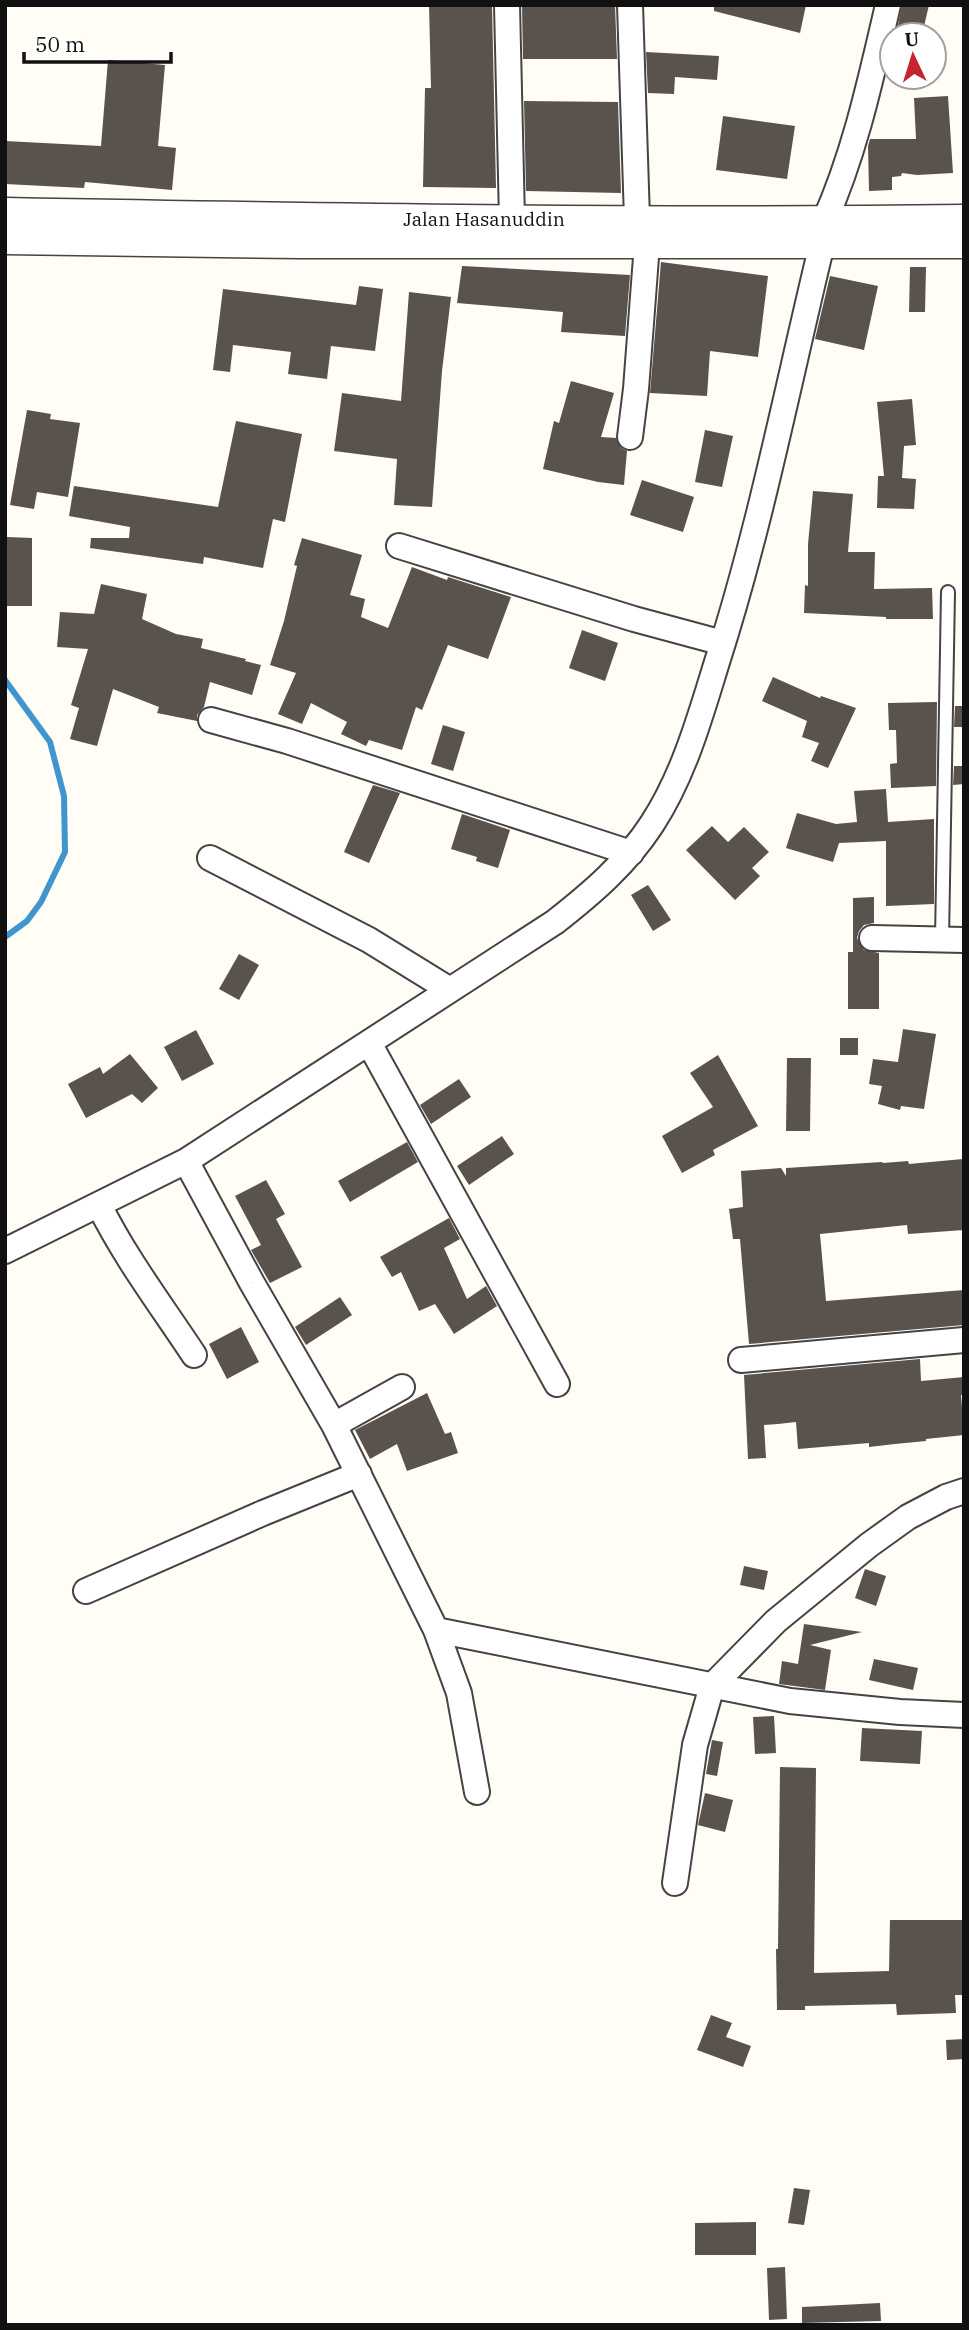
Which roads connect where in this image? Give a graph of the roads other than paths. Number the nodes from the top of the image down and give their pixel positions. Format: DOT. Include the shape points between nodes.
graph roads {
  1 [pos="507,5"];
  2 [pos="631,5"];
  3 [pos="888,5"];
  4 [pos="5,213"];
  5 [pos="512,220"];
  6 [pos="964,220"];
  7 [pos="223,230"];
  8 [pos="642,231"];
  9 [pos="823,233"];
  10 [pos="5,239"];
  11 [pos="964,243"];
  12 [pos="630,437"];
  13 [pos="399,546"];
  14 [pos="948,592"];
  15 [pos="723,643"];
  16 [pos="211,720"];
  17 [pos="631,853"];
  18 [pos="210,858"];
  19 [pos="872,938"];
  20 [pos="953,939"];
  21 [pos="450,990"];
  22 [pos="369,1043"];
  23 [pos="186,1161"];
  24 [pos="99,1205"];
  25 [pos="5,1251"];
  26 [pos="964,1340"];
  27 [pos="194,1355"];
  28 [pos="741,1360"];
  29 [pos="557,1384"];
  30 [pos="402,1387"];
  31 [pos="334,1425"];
  32 [pos="359,1474"];
  33 [pos="964,1491"];
  34 [pos="86,1591"];
  35 [pos="436,1630"];
  36 [pos="712,1686"];
  37 [pos="964,1716"];
  38 [pos="477,1792"];
  39 [pos="675,1883"];
  1 -- 5 [label="street"];
  2 -- 8 [label="street"];
  3 -- 9 [label="street" via="844,173"];
  4 -- 7 [label="street, Jalan Hasanuddin"];
  5 -- 7 [label="street, Jalan Hasanuddin"];
  5 -- 8 [label="street, Jalan Hasanuddin"];
  6 -- 9 [label="street, Jalan Hasanuddin"];
  7 -- 8 [label="street, Jalan Hasanuddin"];
  7 -- 10 [label="street, Jalan Hasanuddin"];
  8 -- 9 [label="street, Jalan Hasanuddin"];
  8 -- 12 [label="street"];
  9 -- 11 [label="street, Jalan Hasanuddin"];
  9 -- 15 [label="street" via="751,548"];
  13 -- 15 [label="street"];
  14 -- 20 [label="lane"];
  15 -- 17 [label="street" via="676,781"];
  16 -- 17 [label="street"];
  17 -- 21 [label="street" via="594,892 555,922"];
  18 -- 21 [label="street" via="369,940"];
  19 -- 20 [label="street"];
  21 -- 22 [label="street"];
  22 -- 23 [label="street"];
  22 -- 29 [label="street"];
  23 -- 24 [label="street"];
  23 -- 31 [label="street"];
  24 -- 25 [label="street"];
  24 -- 27 [label="street" via="118,1243"];
  26 -- 28 [label="street"];
  30 -- 31 [label="street"];
  31 -- 32 [label="street"];
  32 -- 34 [label="street"];
  32 -- 35 [label="street"];
  33 -- 36 [label="street" via="908,1517 869,1545 776,1621"];
  35 -- 36 [label="street"];
  35 -- 38 [label="street" via="459,1693"];
  36 -- 37 [label="street" via="790,1701"];
  36 -- 39 [label="street" via="695,1745"];
}
